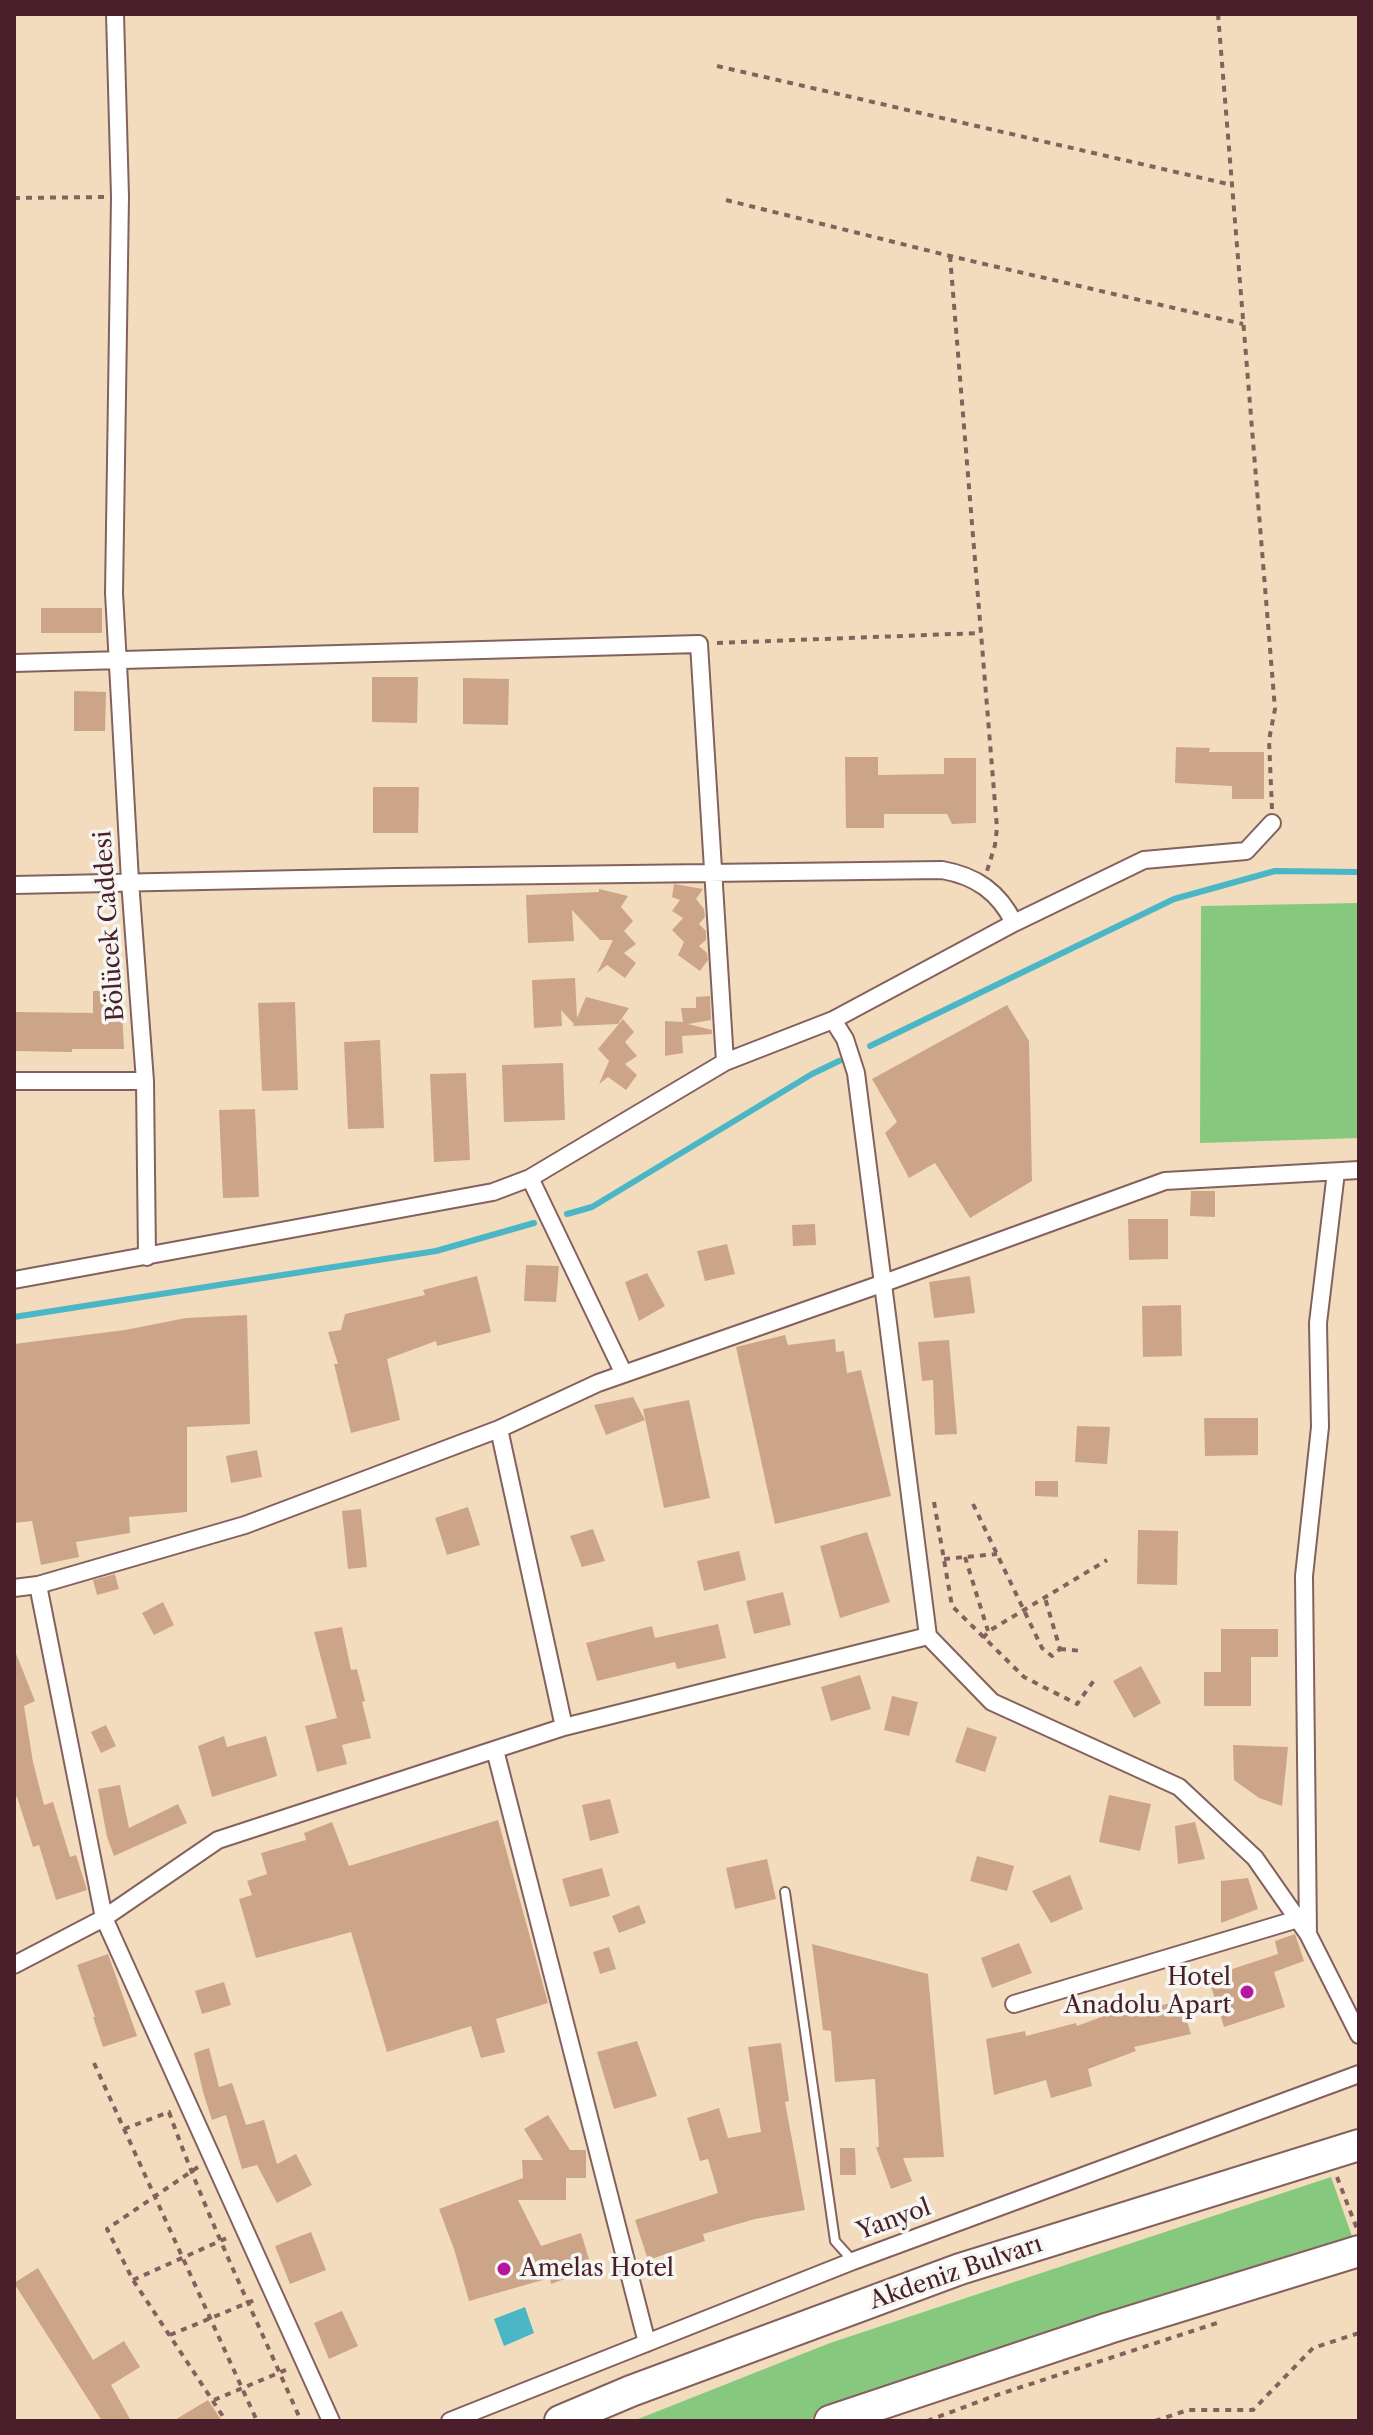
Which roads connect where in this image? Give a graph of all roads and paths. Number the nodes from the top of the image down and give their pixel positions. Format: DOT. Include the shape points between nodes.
graph roads {
  1 [pos="115,14"];
  2 [pos="1218,14"];
  3 [pos="717,66"];
  4 [pos="1232,185"];
  5 [pos="120,197"];
  6 [pos="14,198"];
  7 [pos="726,200"];
  8 [pos="950,256"];
  9 [pos="1243,324"];
  10 [pos="980,633"];
  11 [pos="699,644"];
  12 [pos="118,661"];
  13 [pos="14,663"];
  14 [pos="1272,823"];
  15 [pos="712,872"];
  16 [pos="130,881"];
  17 [pos="981,883"];
  18 [pos="14,885"];
  19 [pos="1014,923"];
  20 [pos="833,1020"];
  21 [pos="725,1062"];
  22 [pos="14,1081"];
  23 [pos="145,1081"];
  24 [pos="1359,1170"];
  25 [pos="1336,1172"];
  26 [pos="530,1178"];
  27 [pos="147,1257"];
  28 [pos="14,1280"];
  29 [pos="884,1283"];
  30 [pos="624,1374"];
  31 [pos="499,1429"];
  32 [pos="934,1502"];
  33 [pos="973,1504"];
  34 [pos="997,1554"];
  35 [pos="965,1557"];
  36 [pos="944,1559"];
  37 [pos="1107,1560"];
  38 [pos="38,1585"];
  39 [pos="14,1588"];
  40 [pos="1045,1598"];
  41 [pos="1024,1611"];
  42 [pos="989,1631"];
  43 [pos="928,1636"];
  44 [pos="983,1638"];
  45 [pos="1060,1649"];
  46 [pos="1082,1651"];
  47 [pos="1095,1679"];
  48 [pos="564,1727"];
  49 [pos="495,1750"];
  50 [pos="785,1892"];
  51 [pos="104,1918"];
  52 [pos="1298,1919"];
  53 [pos="1308,1934"];
  54 [pos="14,1965"];
  55 [pos="1014,2004"];
  56 [pos="1359,2035"];
  57 [pos="94,2063"];
  58 [pos="1359,2074"];
  59 [pos="124,2129"];
  60 [pos="1359,2145"];
  61 [pos="213,2157"];
  62 [pos="190,2172"];
  63 [pos="1337,2175"];
  64 [pos="155,2196"];
  65 [pos="246,2230"];
  66 [pos="1359,2235"];
  67 [pos="220,2241"];
  68 [pos="1359,2251"];
  69 [pos="183,2258"];
  70 [pos="853,2261"];
  71 [pos="133,2280"];
  72 [pos="274,2292"];
  73 [pos="247,2303"];
  74 [pos="210,2318"];
  75 [pos="1222,2322"];
  76 [pos="1359,2333"];
  77 [pos="170,2335"];
  78 [pos="647,2343"];
  79 [pos="305,2362"];
  80 [pos="280,2372"];
  81 [pos="242,2388"];
  82 [pos="214,2400"];
  83 [pos="226,2421"];
  84 [pos="257,2421"];
  85 [pos="301,2421"];
  86 [pos="331,2421"];
  87 [pos="450,2421"];
  88 [pos="560,2421"];
  89 [pos="830,2421"];
  90 [pos="927,2421"];
  91 [pos="1155,2421"];
  1 -- 5 [label="street, Bölücek Caddesi"];
  2 -- 4 [label="path"];
  3 -- 4 [label="path"];
  4 -- 9 [label="path"];
  5 -- 6 [label="path"];
  5 -- 12 [label="street, Bölücek Caddesi" via="114,593"];
  7 -- 8 [label="path"];
  8 -- 9 [label="path"];
  8 -- 10 [label="path"];
  9 -- 14 [label="path" via="1275,709 1269,740"];
  10 -- 11 [label="path"];
  10 -- 17 [label="path" via="997,828"];
  11 -- 12 [label="street"];
  11 -- 15 [label="street"];
  12 -- 13 [label="street"];
  12 -- 16 [label="street, Bölücek Caddesi"];
  14 -- 19 [label="street" via="1246,851 1144,860"];
  15 -- 16 [label="street"];
  15 -- 17 [label="street" via="942,870"];
  15 -- 21 [label="street"];
  16 -- 18 [label="street"];
  16 -- 23 [label="street, Bölücek Caddesi"];
  17 -- 19 [label="street"];
  19 -- 20 [label="street"];
  20 -- 21 [label="street"];
  20 -- 29 [label="street" via="856,1073"];
  21 -- 26 [label="street"];
  22 -- 23 [label="street"];
  23 -- 27 [label="street, Bölücek Caddesi"];
  24 -- 25 [label="street"];
  25 -- 29 [label="street" via="1165,1181"];
  25 -- 53 [label="street" via="1318,1323 1320,1427 1304,1576"];
  26 -- 27 [label="street" via="461,1199"];
  26 -- 30 [label="street"];
  27 -- 28 [label="street"];
  29 -- 30 [label="street"];
  29 -- 43 [label="street"];
  30 -- 31 [label="street"];
  31 -- 38 [label="street" via="245,1525"];
  31 -- 48 [label="street"];
  32 -- 36 [label="path"];
  33 -- 34 [label="path"];
  34 -- 35 [label="path"];
  34 -- 41 [label="path"];
  35 -- 36 [label="path"];
  35 -- 42 [label="path"];
  36 -- 44 [label="path" via="952,1606"];
  37 -- 40 [label="path"];
  38 -- 39 [label="street"];
  38 -- 51 [label="street"];
  40 -- 41 [label="path"];
  40 -- 45 [label="path"];
  41 -- 42 [label="path"];
  41 -- 45 [label="path" via="1042,1648 1052,1656"];
  42 -- 44 [label="path"];
  43 -- 48 [label="street"];
  43 -- 52 [label="street" via="992,1702 1179,1787 1255,1858"];
  44 -- 47 [label="path" via="1024,1677 1077,1704"];
  45 -- 46 [label="path"];
  48 -- 49 [label="street"];
  49 -- 51 [label="street" via="218,1840"];
  49 -- 78 [label="street"];
  50 -- 70 [label="lane" via="835,2241"];
  51 -- 54 [label="street"];
  51 -- 61 [label="street"];
  52 -- 53 [label="street"];
  52 -- 55 [label="street"];
  53 -- 56 [label="street"];
  57 -- 59 [label="path"];
  58 -- 70 [label="street, Yanyol"];
  59 -- 62 [label="path" via="169,2112"];
  59 -- 64 [label="path"];
  60 -- 88 [label="highway, Akdeniz Bulvarı" via="960,2269"];
  61 -- 62 [label="path"];
  61 -- 65 [label="street"];
  62 -- 64 [label="path"];
  62 -- 67 [label="path"];
  63 -- 66 [label="path"];
  64 -- 69 [label="path"];
  64 -- 71 [label="path" via="107,2229"];
  65 -- 67 [label="path"];
  65 -- 72 [label="street"];
  67 -- 69 [label="path"];
  67 -- 73 [label="path"];
  68 -- 89 [label="highway"];
  69 -- 71 [label="path"];
  69 -- 74 [label="path"];
  70 -- 78 [label="street, Yanyol"];
  71 -- 77 [label="path"];
  72 -- 73 [label="path"];
  72 -- 79 [label="street"];
  73 -- 74 [label="path"];
  73 -- 80 [label="path"];
  74 -- 77 [label="path"];
  74 -- 81 [label="path"];
  75 -- 90 [label="path"];
  76 -- 91 [label="path" via="1313,2348 1253,2410 1188,2410"];
  77 -- 82 [label="path"];
  78 -- 87 [label="street, Yanyol"];
  79 -- 80 [label="path"];
  79 -- 86 [label="street"];
  80 -- 81 [label="path"];
  80 -- 85 [label="path"];
  81 -- 82 [label="path"];
  81 -- 84 [label="path"];
  82 -- 83 [label="path"];
}
